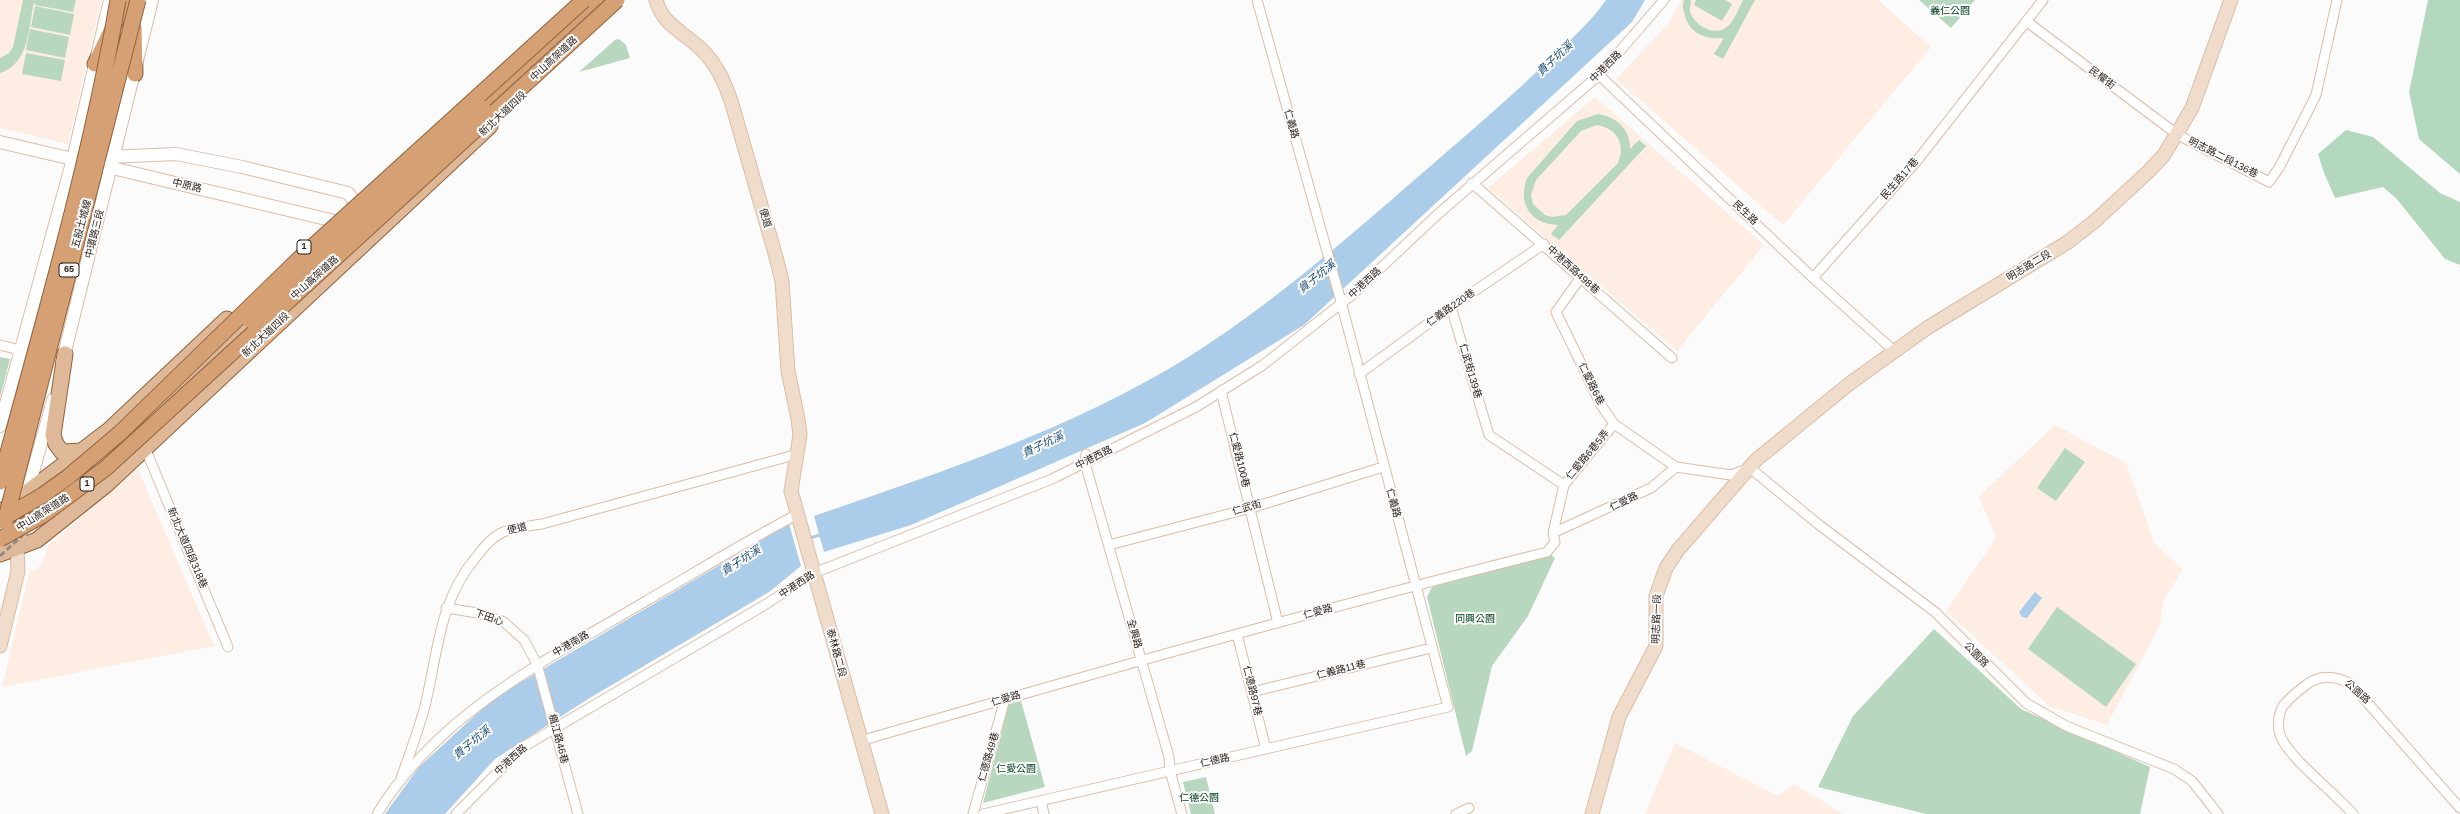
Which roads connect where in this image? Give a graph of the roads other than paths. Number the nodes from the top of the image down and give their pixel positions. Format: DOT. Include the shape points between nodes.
graph roads {
  1 [pos="110,0"];
  2 [pos="118,0"];
  3 [pos="126,0"];
  4 [pos="133,0"];
  5 [pos="138,0"];
  6 [pos="152,0"];
  7 [pos="575,0"];
  8 [pos="584,0"];
  9 [pos="602,0"];
  10 [pos="617,0"];
  11 [pos="626,0"];
  12 [pos="1257,0"];
  13 [pos="1664,0"];
  14 [pos="2043,0"];
  15 [pos="2230,0"];
  16 [pos="2337,0"];
  17 [pos="657,6"];
  18 [pos="2026,22"];
  19 [pos="95,64"];
  20 [pos="135,74"];
  21 [pos="1599,75"];
  22 [pos="2178,135"];
  23 [pos="0,142"];
  24 [pos="73,159"];
  25 [pos="113,162"];
  26 [pos="1472,183"];
  27 [pos="354,201"];
  28 [pos="333,220"];
  29 [pos="354,227"];
  30 [pos="369,239"];
  31 [pos="1544,244"];
  32 [pos="312,266"];
  33 [pos="1581,277"];
  34 [pos="1813,278"];
  35 [pos="1340,301"];
  36 [pos="1451,307"];
  37 [pos="0,345"];
  38 [pos="20,350"];
  39 [pos="1893,350"];
  40 [pos="65,354"];
  41 [pos="1672,358"];
  42 [pos="1359,374"];
  43 [pos="1221,391"];
  44 [pos="151,406"];
  45 [pos="164,415"];
  46 [pos="1614,424"];
  47 [pos="0,426"];
  48 [pos="145,448"];
  49 [pos="82,451"];
  50 [pos="798,454"];
  51 [pos="1086,459"];
  52 [pos="1383,467"];
  53 [pos="1676,467"];
  54 [pos="1750,468"];
  55 [pos="0,482"];
  56 [pos="1564,485"];
  57 [pos="28,490"];
  58 [pos="791,491"];
  59 [pos="1251,508"];
  60 [pos="0,513"];
  61 [pos="25,513"];
  62 [pos="799,517"];
  63 [pos="0,520"];
  64 [pos="0,523"];
  65 [pos="1553,533"];
  66 [pos="0,540"];
  67 [pos="1109,545"];
  68 [pos="17,548"];
  69 [pos="0,550"];
  70 [pos="0,554"];
  71 [pos="813,568"];
  72 [pos="1414,585"];
  73 [pos="446,608"];
  74 [pos="1278,623"];
  75 [pos="1237,634"];
  76 [pos="0,646"];
  77 [pos="228,647"];
  78 [pos="1431,648"];
  79 [pos="1142,660"];
  80 [pos="538,667"];
  81 [pos="1252,692"];
  82 [pos="1005,699"];
  83 [pos="1448,707"];
  84 [pos="554,726"];
  85 [pos="860,741"];
  86 [pos="1266,749"];
  87 [pos="1170,771"];
  88 [pos="400,781"];
  89 [pos="1041,801"];
  90 [pos="1469,808"];
  91 [pos="2460,808"];
  92 [pos="377,814"];
  93 [pos="456,814"];
  94 [pos="578,814"];
  95 [pos="882,814"];
  96 [pos="973,814"];
  97 [pos="983,814"];
  98 [pos="1044,814"];
  99 [pos="1182,814"];
  100 [pos="1456,814"];
  101 [pos="1592,814"];
  102 [pos="2218,814"];
  103 [pos="2353,814"];
  1 -- 19 [label="street"];
  2 -- 55 [label="highway, 五股土城線 / 65, bridge" via="77,197"];
  3 -- 19 [label="highway"];
  4 -- 20 [label="highway"];
  5 -- 66 [label="highway, 五股土城線 / 65, bridge"];
  6 -- 20 [label="street, 中環路三段"];
  7 -- 27 [label="main road, 1"];
  8 -- 44 [label="highway, 中山高架道路 / 1, bridge" via="300,258"];
  9 -- 32 [label="highway, bridge"];
  10 -- 45 [label="highway, 中山高架道路 / 1, bridge"];
  11 -- 30 [label="main road, 新北大道四段 / 1"];
  12 -- 35 [label="street, 仁義路"];
  13 -- 21 [label="street, 中港西路"];
  14 -- 18 [label="street"];
  15 -- 22 [label="main road, 明志路二段" via="2207,70"];
  16 -- 22 [label="street, 明志路二段136巷" via="2316,95 2279,168 2269,182"];
  17 -- 50 [label="main road, 便道" via="668,22 701,49 715,66 724,80 732,104 782,281 788,371 798,419"];
  18 -- 22 [label="street, 民權街"];
  18 -- 34 [label="street, 民生路17巷" via="1916,162"];
  19 -- 24 [label="street"];
  20 -- 25 [label="street, 中環路三段"];
  21 -- 26 [label="street, 中港西路"];
  21 -- 34 [label="street, 民生路"];
  22 -- 39 [label="main road, 明志路二段" via="2149,171 2095,221 2068,242"];
  23 -- 24 [label="street, 中原路"];
  24 -- 25 [label="street, 中原路"];
  24 -- 38 [label="street"];
  25 -- 27 [label="street" via="176,154 348,193"];
  25 -- 28 [label="street, 中原路"];
  25 -- 40 [label="street, 中環路三段"];
  26 -- 31 [label="street, 中港西路498巷"];
  26 -- 35 [label="street, 中港西路"];
  27 -- 28 [label="main road, 1"];
  27 -- 29 [label="main road"];
  28 -- 29 [label="street, 中原路"];
  28 -- 49 [label="main road, 1" via="109,430"];
  29 -- 30 [label="street, 中原路"];
  29 -- 61 [label="main road, 新北大道四段 / 1" via="79,480"];
  30 -- 48 [label="main road, 新北大道四段 / 1"];
  31 -- 33 [label="street, 中港西路498巷"];
  31 -- 36 [label="street, 仁義路220巷"];
  32 -- 44 [label="highway, bridge"];
  32 -- 45 [label="highway, bridge"];
  33 -- 41 [label="street, 中港西路498巷"];
  33 -- 46 [label="street, 仁愛路6巷" via="1556,312 1601,406"];
  34 -- 39 [label="street, 民生路"];
  35 -- 42 [label="street, 仁義路"];
  35 -- 43 [label="street, 中港西路" via="1263,365"];
  36 -- 42 [label="street, 仁義路220巷"];
  36 -- 56 [label="street, 仁武街139巷" via="1489,435"];
  37 -- 38 [label="street"];
  38 -- 47 [label="street"];
  39 -- 54 [label="main road, 明志路二段" via="1800,423"];
  40 -- 49 [label="main road" via="53,435 62,452"];
  40 -- 57 [label="street, 中環路三段"];
  42 -- 52 [label="street, 仁義路"];
  43 -- 51 [label="street, 中港西路" via="1196,407"];
  43 -- 59 [label="street, 仁愛路100巷"];
  44 -- 63 [label="highway, 中山高架道路 / 1, bridge" via="68,477"];
  45 -- 66 [label="highway, 中山高架道路 / 1, bridge" via="77,492"];
  46 -- 53 [label="street, 仁愛路6巷"];
  46 -- 56 [label="street, 仁愛路6巷5弄"];
  48 -- 68 [label="main road, 新北大道四段 / 1" via="106,485 37,540"];
  48 -- 77 [label="street, 新北大道四段318巷" via="188,542"];
  49 -- 57 [label="main road, 1"];
  50 -- 58 [label="main road, 便道"];
  50 -- 73 [label="street, 便道" via="500,533 469,565 456,584"];
  51 -- 67 [label="street, 全興路"];
  51 -- 71 [label="street, 中港西路" via="1052,479 972,512"];
  52 -- 59 [label="street, 仁武街"];
  52 -- 72 [label="street, 仁義路"];
  53 -- 54 [label="street" via="1731,475"];
  53 -- 65 [label="street, 仁愛路" via="1651,488"];
  54 -- 101 [label="main road, 明志路一段" via="1684,543 1666,568 1656,596 1656,646 1619,717"];
  54 -- 102 [label="street, 公園路" via="1818,524 1935,612 2026,703 2066,726 2174,769 2192,781"];
  56 -- 65 [label="street, 仁愛路6巷5弄"];
  57 -- 60 [label="main road, 1"];
  57 -- 61 [label="main road"];
  58 -- 62 [label="main road, 泰林路二段"];
  59 -- 67 [label="street, 仁武街"];
  59 -- 74 [label="street, 仁愛路100巷"];
  61 -- 64 [label="main road, 新北大道四段 / 1"];
  61 -- 68 [label="main road"];
  61 -- 69 [label="main road, 新北大道四段 / 1"];
  62 -- 71 [label="main road, 泰林路二段"];
  62 -- 80 [label="street, 中港南路" via="754,537"];
  65 -- 72 [label="street, 仁愛路" via="1555,542 1547,552"];
  67 -- 79 [label="street, 全興路"];
  68 -- 70 [label="main road, 新北大道四段 / 1"];
  68 -- 76 [label="main road" via="18,571"];
  71 -- 84 [label="street, 中港西路" via="763,606"];
  71 -- 85 [label="main road, 泰林路二段"];
  72 -- 74 [label="street, 仁愛路"];
  72 -- 78 [label="street, 仁義路"];
  73 -- 80 [label="street, 下田心" via="478,613 504,622 524,640"];
  73 -- 88 [label="street, 便道" via="425,706"];
  74 -- 75 [label="street, 仁愛路"];
  75 -- 79 [label="street, 仁愛路"];
  75 -- 81 [label="street, 仁德路97巷"];
  78 -- 81 [label="street, 仁義路11巷"];
  78 -- 83 [label="street, 仁義路"];
  79 -- 82 [label="street, 仁愛路"];
  79 -- 87 [label="street, 全興路" via="1169,757"];
  80 -- 84 [label="street, 楓江路46巷"];
  80 -- 88 [label="street, 中港南路" via="487,697 452,725"];
  81 -- 86 [label="street, 仁德路97巷"];
  82 -- 85 [label="street, 仁愛路"];
  82 -- 96 [label="street, 仁德路49巷"];
  83 -- 86 [label="street, 仁德路"];
  84 -- 93 [label="street, 中港西路" via="523,747"];
  84 -- 94 [label="street, 楓江路46巷"];
  85 -- 95 [label="main road, 泰林路二段"];
  86 -- 87 [label="street, 仁德路"];
  87 -- 89 [label="street, 仁德路"];
  87 -- 99 [label="street, 全興路"];
  88 -- 92 [label="street, 中港南路"];
  89 -- 97 [label="street, 仁德路"];
  89 -- 98 [label="street"];
  90 -- 100 [label="street"];
  91 -- 103 [label="street, 公園路" via="2360,693 2342,679 2320,678 2305,686 2283,707 2279,718 2279,730 2288,749"];
}
